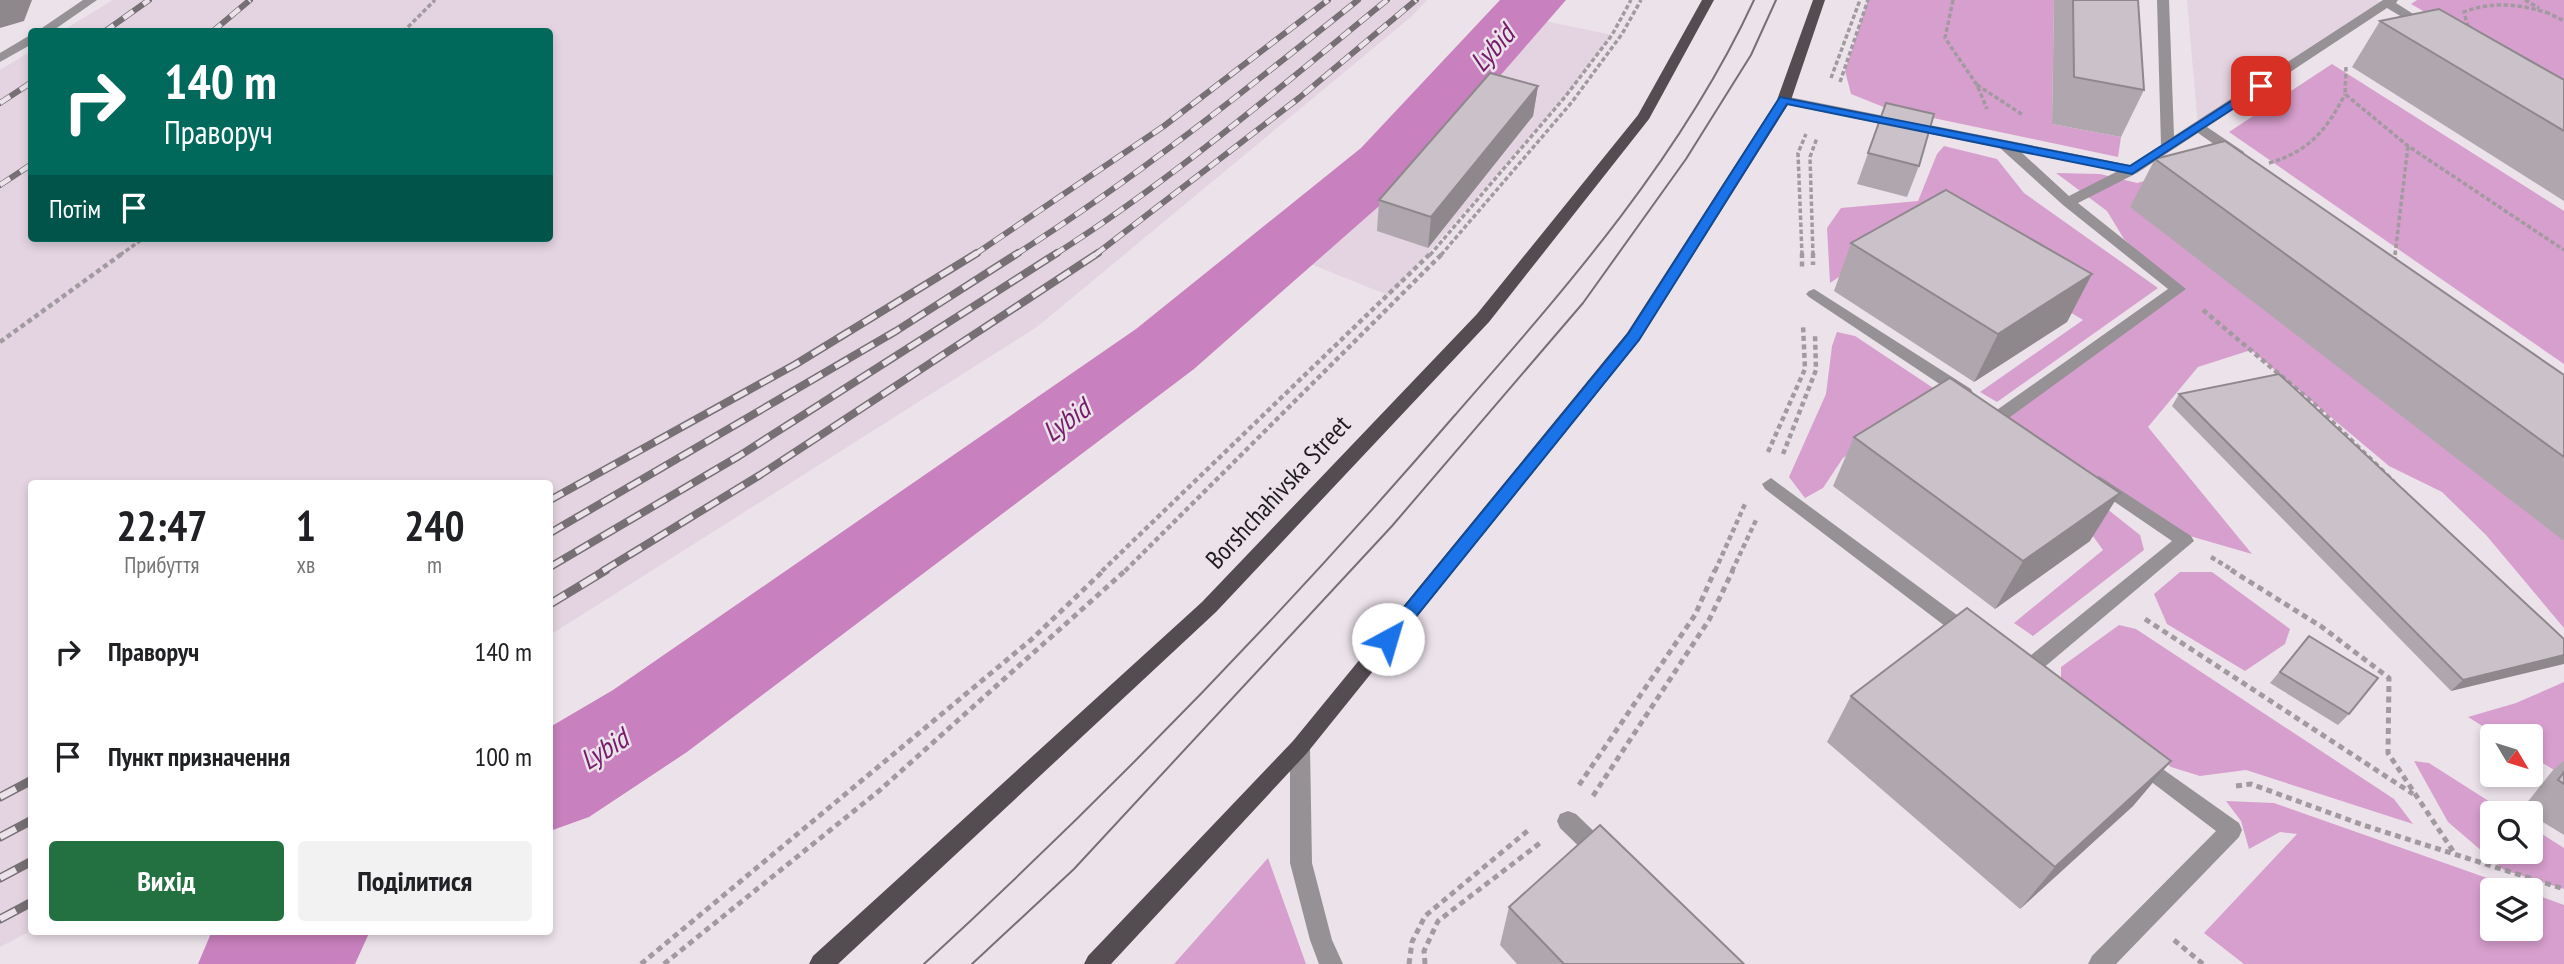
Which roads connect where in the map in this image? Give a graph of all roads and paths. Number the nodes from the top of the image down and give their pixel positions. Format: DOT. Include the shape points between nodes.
graph roads {
  1 [pos="91,0"];
  2 [pos="435,0"];
  3 [pos="1632,0"];
  4 [pos="1641,0"];
  5 [pos="1708,0"];
  6 [pos="1818,0"];
  7 [pos="1860,0"];
  8 [pos="1868,0"];
  9 [pos="1953,0"];
  10 [pos="2162,0"];
  11 [pos="2525,0"];
  12 [pos="2499,1"];
  13 [pos="2390,2"];
  14 [pos="2548,13"];
  15 [pos="2564,22"];
  16 [pos="48,28"];
  17 [pos="408,28"];
  18 [pos="2434,30"];
  19 [pos="2471,30"];
  20 [pos="28,40"];
  21 [pos="2346,56"];
  22 [pos="0,58"];
  23 [pos="2345,94"];
  24 [pos="1784,100"];
  25 [pos="1823,108"];
  26 [pos="2198,127"];
  27 [pos="2004,144"];
  28 [pos="2168,146"];
  29 [pos="2408,146"];
  30 [pos="2255,167"];
  31 [pos="2132,170"];
  32 [pos="2068,202"];
  33 [pos="138,242"];
  34 [pos="2564,250"];
  35 [pos="2394,262"];
  36 [pos="1802,275"];
  37 [pos="2178,289"];
  38 [pos="1814,294"];
  39 [pos="1803,315"];
  40 [pos="0,342"];
  41 [pos="1766,455"];
  42 [pos="2079,469"];
  43 [pos="1771,484"];
  44 [pos="2398,485"];
  45 [pos="1750,492"];
  46 [pos="2185,541"];
  47 [pos="2114,598"];
  48 [pos="1989,649"];
  49 [pos="2043,690"];
  50 [pos="1300,747"];
  51 [pos="2128,752"];
  52 [pos="2180,792"];
  53 [pos="1574,793"];
  54 [pos="2417,796"];
  55 [pos="1542,819"];
  56 [pos="1568,821"];
  57 [pos="2455,854"];
  58 [pos="1617,869"];
  59 [pos="2564,889"];
  60 [pos="641,964"];
  61 [pos="664,964"];
  62 [pos="821,964"];
  63 [pos="1096,964"];
  64 [pos="1331,964"];
  65 [pos="1409,964"];
  66 [pos="1425,964"];
  67 [pos="2100,964"];
  1 -- 16 [label="street"];
  2 -- 17 [label="path"];
  3 -- 60 [label="path" via="1565,97 1454,230 1390,296 1032,639"];
  4 -- 61 [label="path" via="1572,102 1460,236 1114,582 880,790"];
  5 -- 62 [label="main road, Borshchahivska Street" via="1644,116 1483,318 1209,607"];
  6 -- 24 [label="main road"];
  7 -- 25 [label="path"];
  8 -- 25 [label="path" via="1845,71"];
  9 -- 27 [label="path" via="1945,38 1977,85"];
  10 -- 28 [label="street"];
  11 -- 14 [label="path"];
  12 -- 14 [label="path"];
  12 -- 19 [label="path" via="2464,12"];
  13 -- 18 [label="street"];
  13 -- 26 [label="street"];
  14 -- 15 [label="path"];
  20 -- 22 [label="street"];
  21 -- 23 [label="path"];
  23 -- 29 [label="path"];
  23 -- 30 [label="path" via="2328,129 2294,157"];
  24 -- 25 [label="street"];
  24 -- 50 [label="main road" via="1633,337"];
  25 -- 27 [label="street"];
  25 -- 36 [label="path" via="1798,153"];
  25 -- 38 [label="path" via="1810,156"];
  26 -- 28 [label="street"];
  26 -- 30 [label="street"];
  27 -- 31 [label="street"];
  27 -- 32 [label="street"];
  28 -- 31 [label="street"];
  29 -- 34 [label="path"];
  29 -- 35 [label="path"];
  31 -- 32 [label="street"];
  32 -- 37 [label="street"];
  33 -- 40 [label="path"];
  37 -- 38 [label="street" via="1994,412"];
  37 -- 44 [label="path" via="2311,401"];
  38 -- 43 [label="path" via="1816,370"];
  39 -- 41 [label="path" via="1805,369"];
  42 -- 46 [label="street"];
  43 -- 48 [label="street"];
  43 -- 56 [label="path" via="1709,620 1587,806"];
  45 -- 53 [label="path" via="1695,615"];
  46 -- 47 [label="street"];
  46 -- 54 [label="path" via="2322,627 2389,678 2388,753"];
  47 -- 49 [label="street" via="2016,670"];
  47 -- 54 [label="path"];
  50 -- 63 [label="main road"];
  50 -- 64 [label="street" via="1301,863"];
  51 -- 52 [label="street"];
  52 -- 57 [label="path" via="2251,784"];
  52 -- 67 [label="street" via="2231,830"];
  54 -- 57 [label="path"];
  55 -- 65 [label="path" via="1425,916 1412,942"];
  56 -- 58 [label="street"];
  56 -- 66 [label="path" via="1437,921 1424,951"];
  57 -- 59 [label="path"];
}
